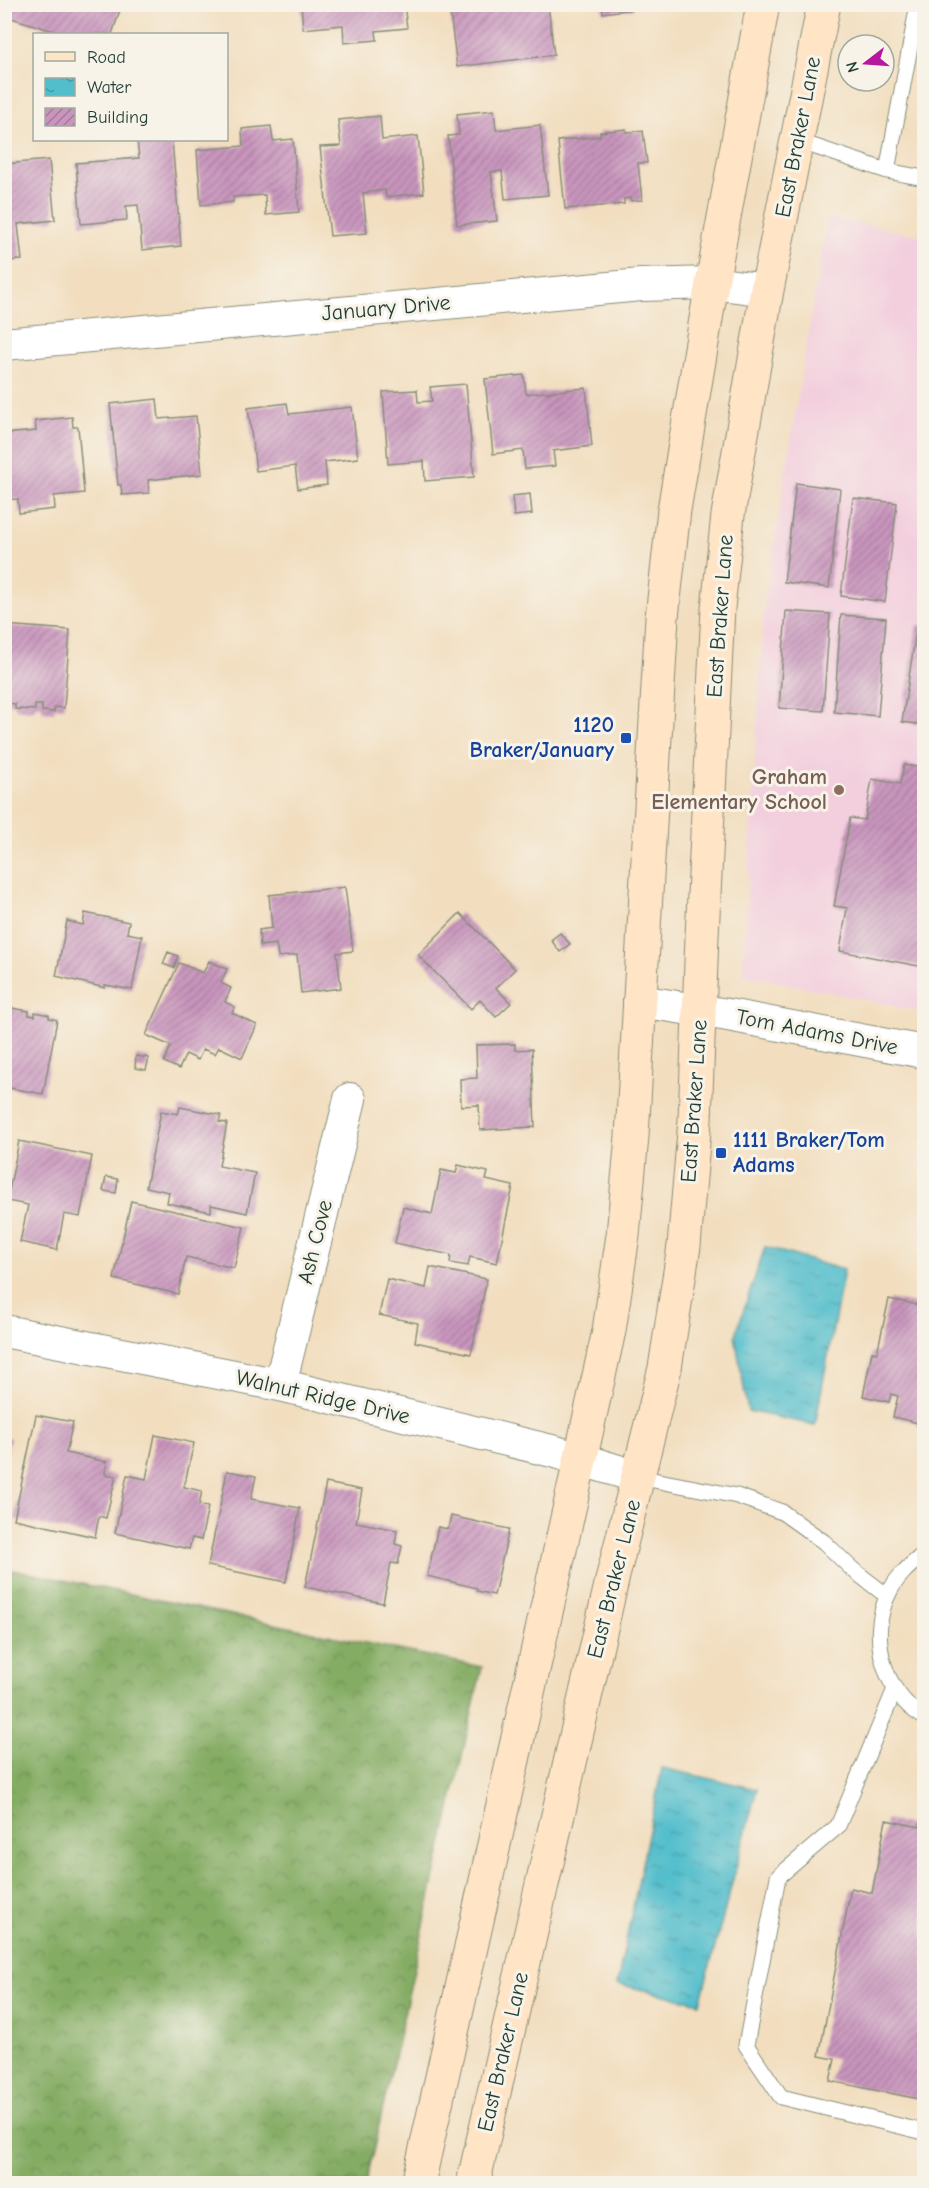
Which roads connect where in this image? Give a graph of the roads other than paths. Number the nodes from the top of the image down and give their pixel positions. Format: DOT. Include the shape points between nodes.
graph roads {
  1 [pos="763,4"];
  2 [pos="824,4"];
  3 [pos="918,4"];
  4 [pos="798,141"];
  5 [pos="887,171"];
  6 [pos="924,178"];
  7 [pos="712,283"];
  8 [pos="767,290"];
  9 [pos="4,344"];
  10 [pos="639,1001"];
  11 [pos="699,1010"];
  12 [pos="924,1052"];
  13 [pos="350,1099"];
  14 [pos="4,1331"];
  15 [pos="280,1385"];
  16 [pos="581,1460"];
  17 [pos="638,1478"];
  18 [pos="924,1554"];
  19 [pos="887,1596"];
  20 [pos="895,1689"];
  21 [pos="924,1717"];
  22 [pos="924,2132"];
  23 [pos="418,2184"];
  24 [pos="473,2184"];
  1 -- 7 [label="main road"];
  2 -- 4 [label="main road, East Braker Lane"];
  3 -- 5 [label="lane"];
  4 -- 5 [label="lane"];
  4 -- 8 [label="main road, East Braker Lane"];
  5 -- 6 [label="lane"];
  7 -- 8 [label="street, January Drive"];
  7 -- 9 [label="street, January Drive" via="641,285"];
  7 -- 10 [label="main road" via="674,510 662,617"];
  8 -- 11 [label="main road, East Braker Lane" via="728,515 718,608"];
  10 -- 11 [label="street, Tom Adams Drive"];
  10 -- 16 [label="main road" via="623,1235 609,1331"];
  11 -- 12 [label="street, Tom Adams Drive"];
  11 -- 17 [label="main road, East Braker Lane" via="684,1246 665,1368"];
  13 -- 15 [label="street, Ash Cove"];
  14 -- 15 [label="street, Walnut Ridge Drive"];
  15 -- 16 [label="street, Walnut Ridge Drive"];
  16 -- 17 [label="street, Walnut Ridge Drive"];
  16 -- 23 [label="main road"];
  17 -- 19 [label="lane" via="737,1496 782,1512"];
  17 -- 24 [label="main road, East Braker Lane"];
  18 -- 19 [label="lane" via="905,1569"];
  19 -- 20 [label="lane" via="879,1626 882,1659"];
  20 -- 21 [label="lane"];
  20 -- 22 [label="lane" via="838,1826 778,1877 746,2045 781,2097"];
}
